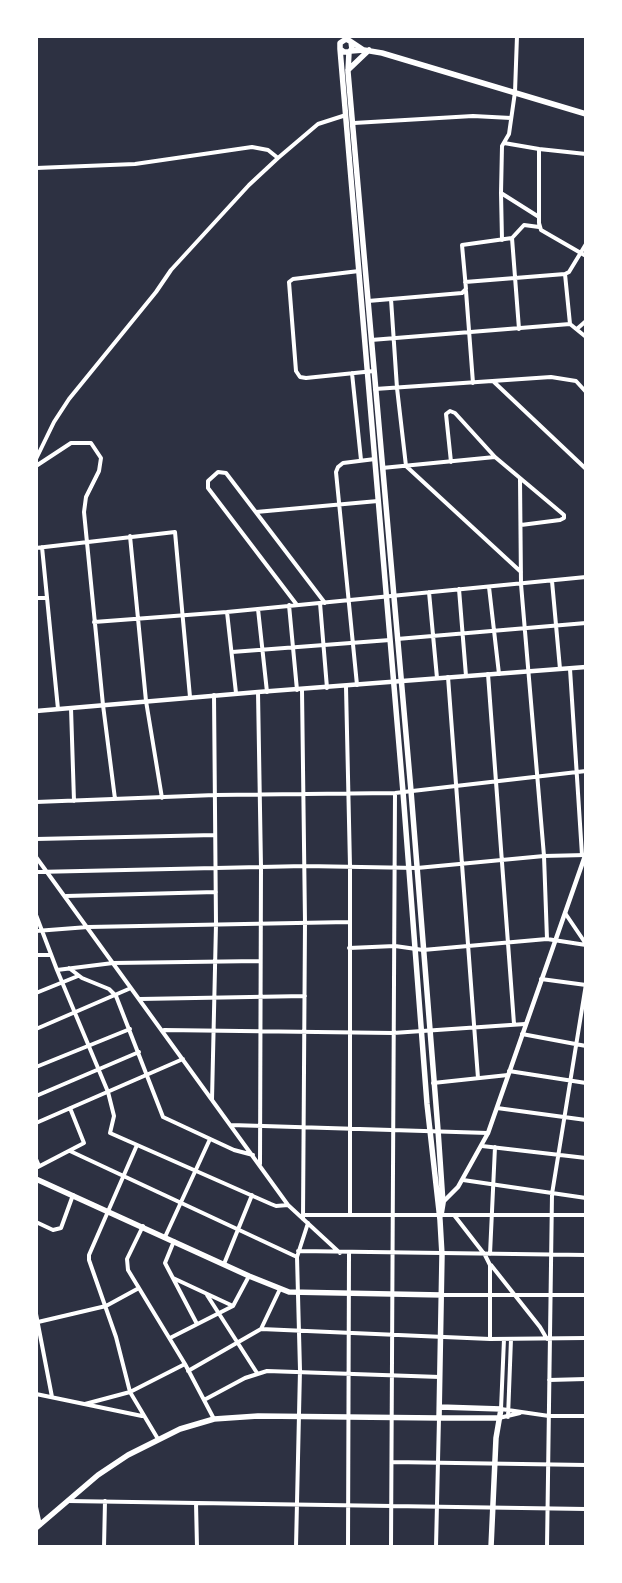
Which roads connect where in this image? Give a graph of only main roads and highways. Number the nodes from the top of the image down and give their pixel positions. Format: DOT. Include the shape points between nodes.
graph roads {
  1 [pos="349,39"];
  2 [pos="340,43"];
  3 [pos="367,50"];
  4 [pos="350,51"];
  5 [pos="348,70"];
  6 [pos="586,114"];
  7 [pos="347,140"];
  8 [pos="355,140"];
  9 [pos="351,184"];
  10 [pos="358,184"];
  11 [pos="370,372"];
  12 [pos="36,1179"];
  13 [pos="440,1204"];
  14 [pos="442,1295"];
  15 [pos="440,1408"];
  16 [pos="439,1418"];
  17 [pos="499,1418"];
  18 [pos="38,1527"];
  19 [pos="490,1547"];
  1 -- 2 [label="main road"];
  1 -- 3 [label="main road"];
  1 -- 4 [label="main road"];
  2 -- 4 [label="main road" via="344,52"];
  2 -- 7 [label="main road"];
  3 -- 4 [label="main road"];
  3 -- 5 [label="main road"];
  3 -- 6 [label="main road"];
  4 -- 5 [label="main road"];
  5 -- 8 [label="main road"];
  7 -- 8 [label="main road"];
  7 -- 9 [label="main road"];
  8 -- 10 [label="main road"];
  9 -- 10 [label="main road"];
  9 -- 11 [label="main road"];
  10 -- 11 [label="main road" via="371,340"];
  11 -- 13 [label="main road" via="430,1130"];
  11 -- 13 [label="main road" via="375,390 411,791 438,1130"];
  12 -- 14 [label="main road" via="280,1289 299,1294"];
  13 -- 14 [label="main road"];
  14 -- 15 [label="main road"];
  15 -- 16 [label="main road"];
  15 -- 17 [label="main road" via="501,1409"];
  16 -- 17 [label="main road"];
  16 -- 18 [label="main road" via="214,1419 158,1439 128,1455"];
  17 -- 19 [label="main road"];
}
